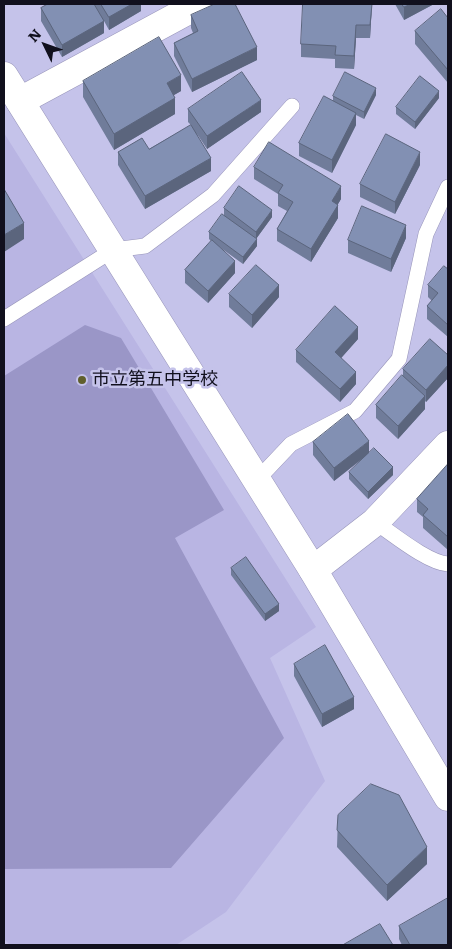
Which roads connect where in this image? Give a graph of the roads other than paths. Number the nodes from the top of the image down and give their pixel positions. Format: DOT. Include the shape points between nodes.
graph roads {
  1 [pos="200,4"];
  2 [pos="4,76"];
  3 [pos="20,101"];
  4 [pos="292,106"];
  5 [pos="448,187"];
  6 [pos="113,250"];
  7 [pos="4,319"];
  8 [pos="448,445"];
  9 [pos="257,480"];
  10 [pos="375,522"];
  11 [pos="448,564"];
  12 [pos="313,570"];
  13 [pos="448,797"];
  1 -- 3 [label="street"];
  2 -- 3 [label="street"];
  3 -- 6 [label="street"];
  4 -- 6 [label="lane" via="213,195 145,246"];
  5 -- 9 [label="lane" via="426,234 400,359 355,411 291,444"];
  6 -- 7 [label="lane"];
  6 -- 9 [label="street"];
  8 -- 10 [label="street"];
  9 -- 12 [label="street"];
  10 -- 11 [label="lane" via="425,555"];
  10 -- 12 [label="street"];
  12 -- 13 [label="street"];
}
